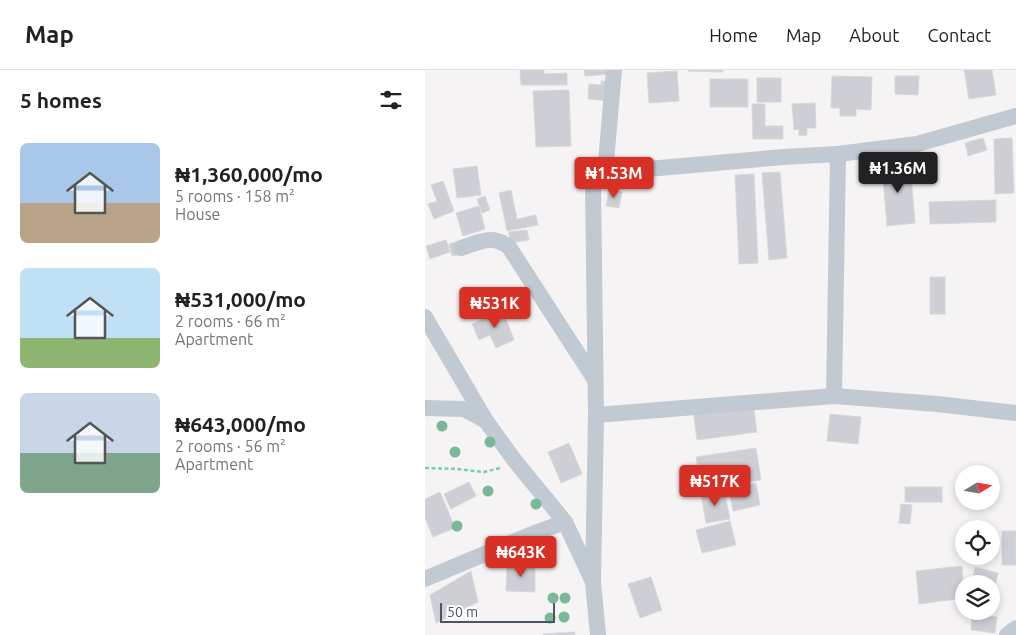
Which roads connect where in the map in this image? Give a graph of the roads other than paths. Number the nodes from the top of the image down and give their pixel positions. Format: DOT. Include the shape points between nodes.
graph roads {
  1 [pos="614,70"];
  2 [pos="1016,116"];
  3 [pos="838,154"];
  4 [pos="605,173"];
  5 [pos="461,248"];
  6 [pos="425,317"];
  7 [pos="595,380"];
  8 [pos="834,396"];
  9 [pos="425,408"];
  10 [pos="1016,413"];
  11 [pos="596,415"];
  12 [pos="486,421"];
  13 [pos="565,522"];
  14 [pos="425,579"];
  15 [pos="593,582"];
  16 [pos="1016,628"];
  17 [pos="598,635"];
  18 [pos="1007,635"];
  1 -- 4 [label="street"];
  2 -- 3 [label="street" via="917,144"];
  3 -- 4 [label="street"];
  3 -- 8 [label="street"];
  4 -- 7 [label="street" via="593,184"];
  5 -- 7 [label="street" via="489,239 500,240 509,247"];
  6 -- 12 [label="street"];
  7 -- 11 [label="street"];
  8 -- 10 [label="street"];
  8 -- 11 [label="street"];
  9 -- 12 [label="street" via="464,409"];
  11 -- 15 [label="street"];
  12 -- 13 [label="street"];
  13 -- 14 [label="street"];
  13 -- 15 [label="street"];
  15 -- 17 [label="street"];
  16 -- 18 [label="street"];
}
